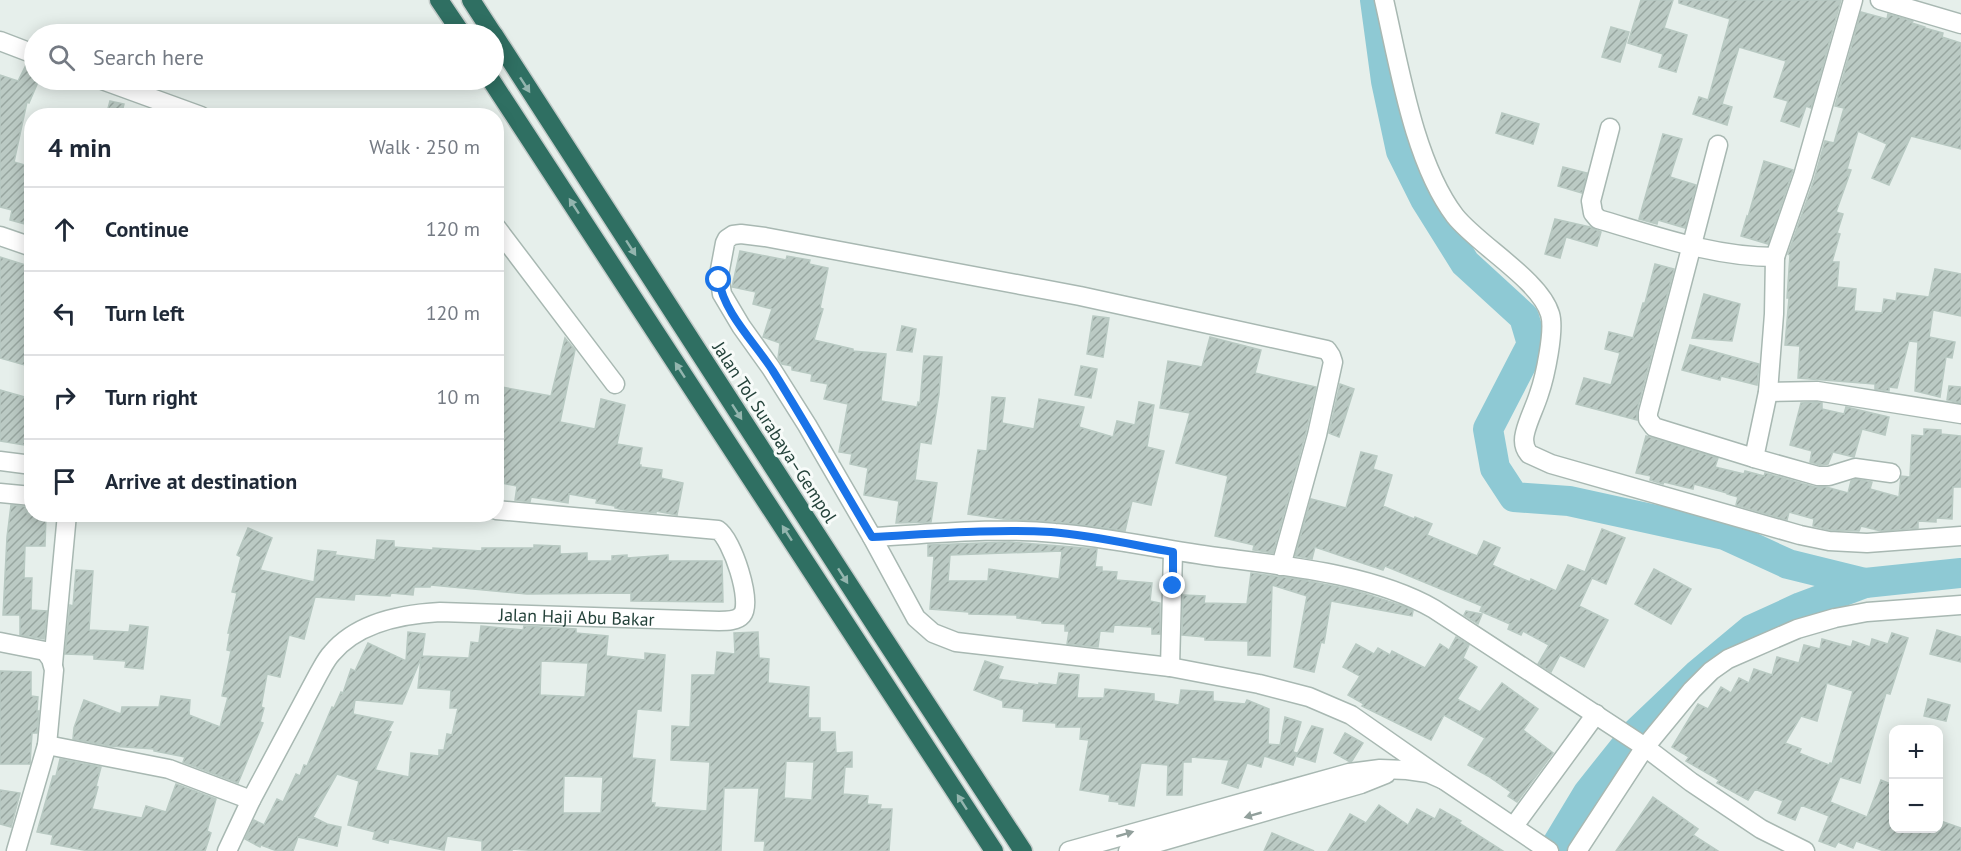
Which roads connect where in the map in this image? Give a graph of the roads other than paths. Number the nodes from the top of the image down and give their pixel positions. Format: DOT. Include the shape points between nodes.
graph roads {
  1 [pos="440,0"];
  2 [pos="471,0"];
  3 [pos="1384,0"];
  4 [pos="1853,0"];
  5 [pos="1880,0"];
  6 [pos="456,24"];
  7 [pos="486,24"];
  8 [pos="1961,24"];
  9 [pos="0,41"];
  10 [pos="24,50"];
  11 [pos="504,52"];
  12 [pos="130,90"];
  13 [pos="498,90"];
  14 [pos="179,108"];
  15 [pos="1610,128"];
  16 [pos="1718,145"];
  17 [pos="0,236"];
  18 [pos="504,238"];
  19 [pos="24,244"];
  20 [pos="1692,247"];
  21 [pos="1776,257"];
  22 [pos="615,384"];
  23 [pos="1768,392"];
  24 [pos="1961,414"];
  25 [pos="1754,458"];
  26 [pos="0,460"];
  27 [pos="24,464"];
  28 [pos="1891,473"];
  29 [pos="0,493"];
  30 [pos="24,495"];
  31 [pos="504,511"];
  32 [pos="67,522"];
  33 [pos="1961,536"];
  34 [pos="872,537"];
  35 [pos="1173,557"];
  36 [pos="1281,566"];
  37 [pos="1961,605"];
  38 [pos="0,642"];
  39 [pos="53,664"];
  40 [pos="1170,667"];
  41 [pos="1600,717"];
  42 [pos="47,745"];
  43 [pos="1642,746"];
  44 [pos="1444,780"];
  45 [pos="1306,792"];
  46 [pos="251,800"];
  47 [pos="1515,827"];
  48 [pos="16,851"];
  49 [pos="227,851"];
  50 [pos="994,851"];
  51 [pos="1023,851"];
  52 [pos="1068,851"];
  53 [pos="1128,851"];
  54 [pos="1549,851"];
  55 [pos="1577,851"];
  56 [pos="1805,851"];
  1 -- 6 [label="highway"];
  2 -- 7 [label="highway, Jalan Tol Surabaya–Gempol"];
  3 -- 33 [label="street" via="1414,127 1442,196 1457,218 1524,278 1544,301 1551,317 1540,393 1525,432 1524,444 1529,454 1551,464 1828,541 1867,543"];
  4 -- 21 [label="street"];
  5 -- 8 [label="street"];
  9 -- 10 [label="street"];
  11 -- 51 [label="highway, Jalan Tol Surabaya–Gempol, one-way"];
  12 -- 14 [label="street"];
  50 -- 13 [label="highway, one-way"];
  15 -- 20 [label="street" via="1591,201 1594,215"];
  16 -- 20 [label="street"];
  17 -- 19 [label="street"];
  18 -- 22 [label="street"];
  20 -- 21 [label="street"];
  20 -- 25 [label="street" via="1648,419 1654,427"];
  21 -- 23 [label="street"];
  23 -- 24 [label="street" via="1817,391"];
  23 -- 25 [label="street"];
  25 -- 28 [label="street" via="1818,476 1855,468"];
  26 -- 27 [label="street"];
  29 -- 30 [label="street"];
  31 -- 46 [label="street, Jalan Haji Abu Bakar" via="718,530 731,549 741,579 744,611 737,618 719,621 440,612 417,613 375,624 331,654"];
  32 -- 39 [label="street"];
  34 -- 35 [label="street" via="973,531 1052,532"];
  34 -- 36 [label="street" via="722,294 719,280 725,243 733,235 765,237 1058,292 1327,350 1333,362"];
  34 -- 40 [label="street" via="916,618 940,637"];
  35 -- 36 [label="street"];
  35 -- 40 [label="street"];
  36 -- 41 [label="street" via="1343,577 1422,602"];
  37 -- 43 [label="street" via="1835,618 1740,652 1704,677"];
  38 -- 39 [label="street" via="45,651"];
  39 -- 42 [label="street"];
  40 -- 44 [label="street" via="1309,697 1366,724"];
  41 -- 43 [label="street"];
  41 -- 47 [label="street"];
  42 -- 46 [label="street" via="169,769"];
  42 -- 48 [label="street"];
  43 -- 55 [label="street"];
  43 -- 56 [label="street" via="1761,829"];
  44 -- 45 [label="street" via="1416,771 1367,770"];
  44 -- 47 [label="street"];
  52 -- 45 [label="street, one-way"];
  45 -- 53 [label="street, one-way"];
  46 -- 49 [label="street, Jalan Haji Abu Bakar"];
  47 -- 54 [label="street"];
}
